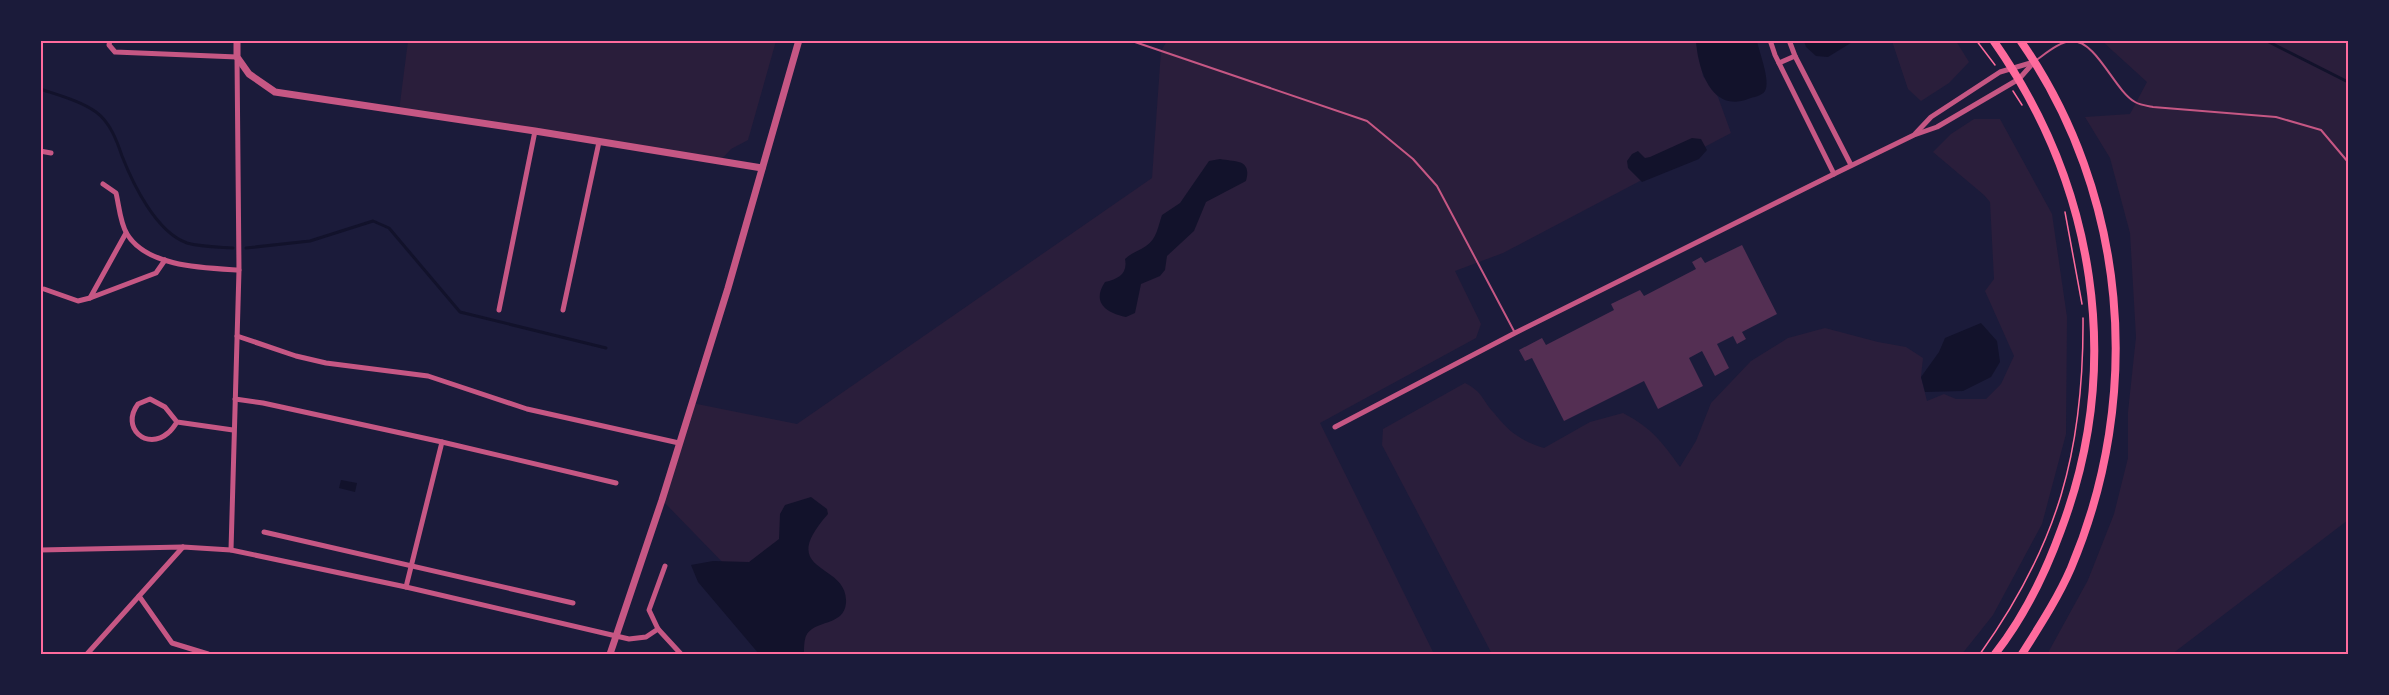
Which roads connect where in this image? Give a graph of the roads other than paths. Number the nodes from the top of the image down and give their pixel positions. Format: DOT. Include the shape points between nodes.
graph roads {
  1 [pos="110,40"];
  2 [pos="237,40"];
  3 [pos="799,40"];
  4 [pos="1129,40"];
  5 [pos="1770,40"];
  6 [pos="1789,40"];
  7 [pos="1993,40"];
  8 [pos="2020,40"];
  9 [pos="1795,56"];
  10 [pos="237,57"];
  11 [pos="2035,62"];
  12 [pos="1779,63"];
  13 [pos="2012,68"];
  14 [pos="2019,79"];
  15 [pos="535,131"];
  16 [pos="1914,135"];
  17 [pos="599,142"];
  18 [pos="40,152"];
  19 [pos="51,153"];
  20 [pos="2349,162"];
  21 [pos="1851,165"];
  22 [pos="762,168"];
  23 [pos="1834,174"];
  24 [pos="103,184"];
  25 [pos="126,233"];
  26 [pos="165,260"];
  27 [pos="239,270"];
  28 [pos="44,289"];
  29 [pos="90,298"];
  30 [pos="499,310"];
  31 [pos="563,310"];
  32 [pos="1515,333"];
  33 [pos="237,336"];
  34 [pos="235,399"];
  35 [pos="177,422"];
  36 [pos="1335,427"];
  37 [pos="234,430"];
  38 [pos="442,442"];
  39 [pos="679,443"];
  40 [pos="616,483"];
  41 [pos="264,532"];
  42 [pos="183,547"];
  43 [pos="40,550"];
  44 [pos="231,550"];
  45 [pos="412,565"];
  46 [pos="665,567"];
  47 [pos="406,587"];
  48 [pos="139,596"];
  49 [pos="573,603"];
  50 [pos="658,629"];
  51 [pos="617,637"];
  52 [pos="87,654"];
  53 [pos="208,654"];
  54 [pos="610,654"];
  55 [pos="681,654"];
  56 [pos="1995,654"];
  57 [pos="2022,654"];
  1 -- 10 [label="street" via="115,52"];
  2 -- 10 [label="street"];
  3 -- 22 [label="street"];
  4 -- 32 [label="lane" via="1367,121 1413,159 1437,186"];
  5 -- 12 [label="street"];
  6 -- 9 [label="street"];
  7 -- 13 [label="main road"];
  8 -- 11 [label="main road"];
  9 -- 12 [label="street"];
  9 -- 21 [label="street"];
  10 -- 15 [label="street" via="249,74 275,92"];
  10 -- 27 [label="street"];
  11 -- 13 [label="street"];
  11 -- 14 [label="street"];
  11 -- 20 [label="lane" via="2067,42 2077,42 2089,49 2136,103 2276,117 2321,130"];
  11 -- 57 [label="main road" via="2071,129 2104,231 2112,278 2117,358 2110,436 2095,500 2070,569"];
  12 -- 23 [label="street"];
  13 -- 14 [label="main road"];
  13 -- 16 [label="street" via="1931,117"];
  14 -- 16 [label="street" via="1937,127"];
  14 -- 56 [label="main road" via="2049,135 2081,228 2092,300 2094,368 2087,437 2067,516 2032,598"];
  15 -- 17 [label="street"];
  15 -- 30 [label="street"];
  16 -- 21 [label="street"];
  17 -- 22 [label="street"];
  17 -- 31 [label="street"];
  18 -- 19 [label="street"];
  21 -- 23 [label="street"];
  22 -- 39 [label="street"];
  23 -- 32 [label="street"];
  24 -- 25 [label="street" via="116,193"];
  25 -- 26 [label="street" via="140,249"];
  25 -- 29 [label="street"];
  26 -- 27 [label="street" via="193,268"];
  26 -- 29 [label="street" via="156,273"];
  27 -- 33 [label="street"];
  28 -- 29 [label="street" via="78,301"];
  32 -- 36 [label="street"];
  33 -- 34 [label="street"];
  33 -- 39 [label="street" via="326,363 428,376 527,409"];
  34 -- 37 [label="street"];
  34 -- 38 [label="street"];
  35 -- 35 [label="street" via="165,407 150,399 138,404 131,419 132,428 147,439 168,434"];
  35 -- 37 [label="street"];
  37 -- 44 [label="street"];
  38 -- 40 [label="street"];
  38 -- 45 [label="street"];
  39 -- 51 [label="street"];
  41 -- 45 [label="street"];
  42 -- 43 [label="street"];
  42 -- 44 [label="street"];
  42 -- 48 [label="street"];
  44 -- 47 [label="street"];
  45 -- 47 [label="street"];
  45 -- 49 [label="street"];
  46 -- 50 [label="street" via="649,610"];
  47 -- 51 [label="street"];
  48 -- 52 [label="street"];
  48 -- 53 [label="street" via="172,643"];
  50 -- 51 [label="street" via="646,637"];
  50 -- 55 [label="street"];
  51 -- 54 [label="street"];
}
